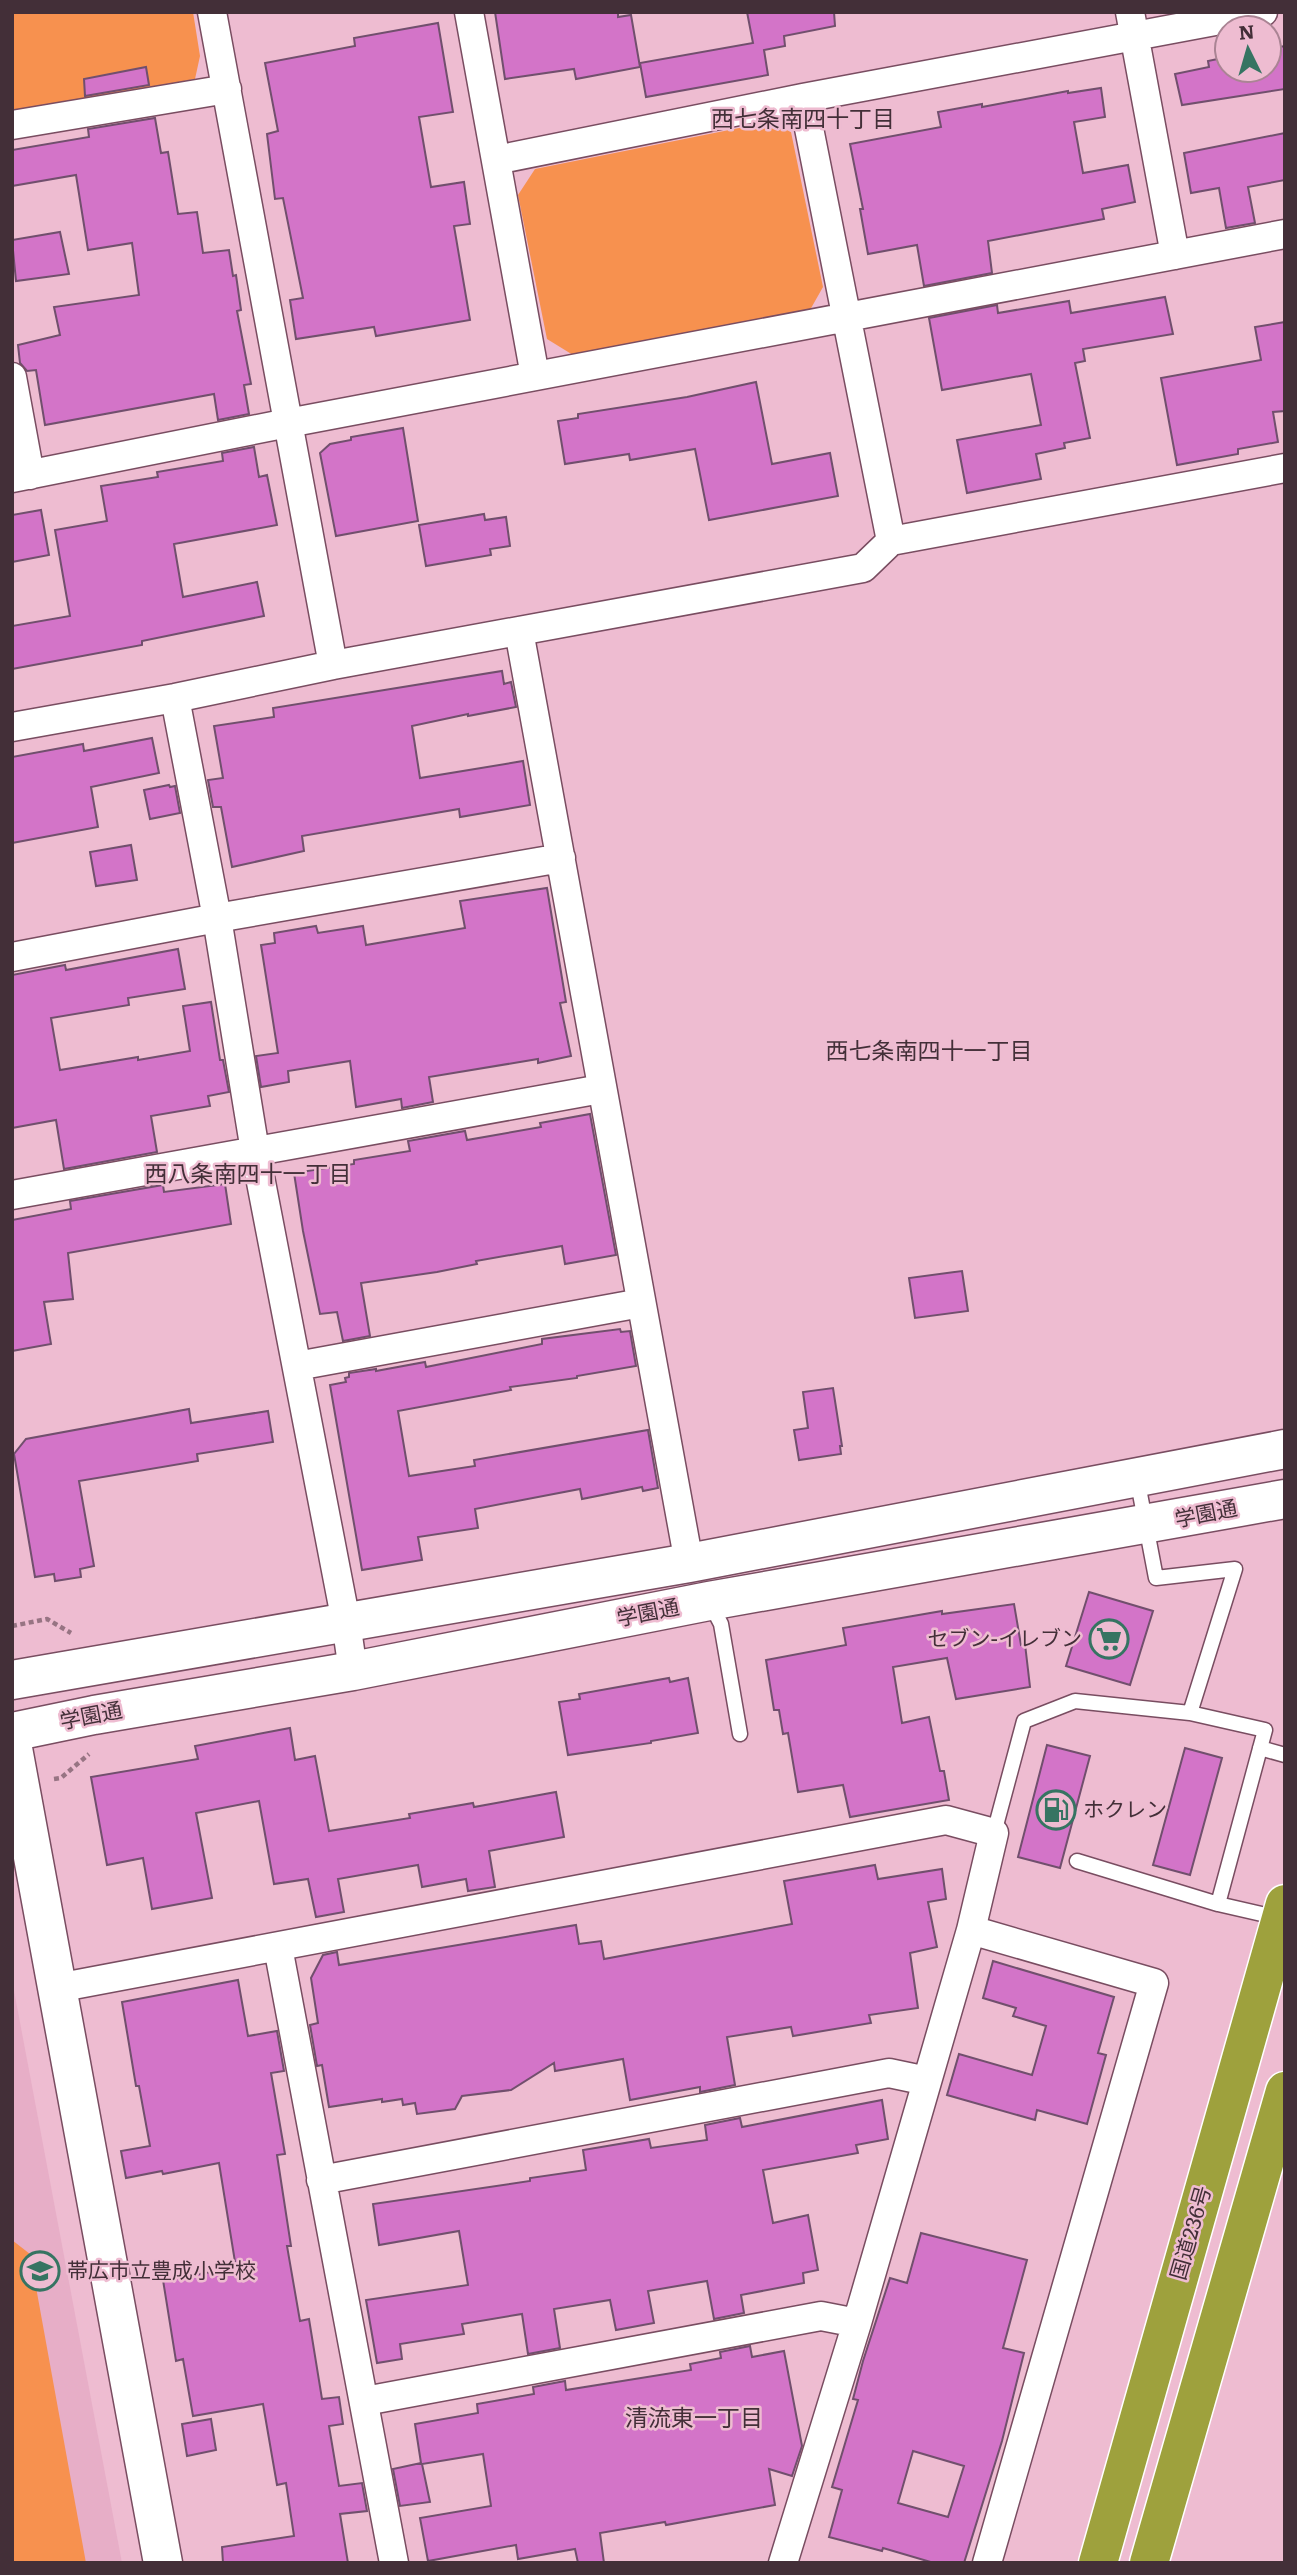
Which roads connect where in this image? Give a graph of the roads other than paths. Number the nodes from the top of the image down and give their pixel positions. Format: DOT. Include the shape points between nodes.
graph roads {
  1 [pos="212,12"];
  2 [pos="469,12"];
  3 [pos="1263,12"];
  4 [pos="1132,24"];
  5 [pos="227,89"];
  6 [pos="803,98"];
  7 [pos="12,125"];
  8 [pos="496,160"];
  9 [pos="1285,234"];
  10 [pos="1175,255"];
  11 [pos="845,318"];
  12 [pos="536,376"];
  13 [pos="12,377"];
  14 [pos="288,423"];
  15 [pos="1285,468"];
  16 [pos="21,476"];
  17 [pos="891,541"];
  18 [pos="519,631"];
  19 [pos="333,665"];
  20 [pos="175,698"];
  21 [pos="12,727"];
  22 [pos="561,859"];
  23 [pos="217,918"];
  24 [pos="12,957"];
  25 [pos="601,1089"];
  26 [pos="256,1151"];
  27 [pos="12,1195"];
  28 [pos="641,1303"];
  29 [pos="297,1366"];
  30 [pos="1285,1448"];
  31 [pos="1137,1477"];
  32 [pos="1285,1499"];
  33 [pos="1146,1525"];
  34 [pos="699,1582"];
  35 [pos="346,1622"];
  36 [pos="353,1671"];
  37 [pos="12,1680"];
  38 [pos="1190,1713"];
  39 [pos="12,1732"];
  40 [pos="740,1734"];
  41 [pos="12,1743"];
  42 [pos="1260,1748"];
  43 [pos="1285,1755"];
  44 [pos="994,1833"];
  45 [pos="1077,1861"];
  46 [pos="1218,1905"];
  47 [pos="1283,1914"];
  48 [pos="971,1930"];
  49 [pos="278,1947"];
  50 [pos="57,1988"];
  51 [pos="927,2081"];
  52 [pos="1285,2091"];
  53 [pos="321,2180"];
  54 [pos="857,2323"];
  55 [pos="365,2401"];
  56 [pos="776,2561"];
  57 [pos="163,2563"];
  58 [pos="394,2563"];
  59 [pos="987,2563"];
  60 [pos="1098,2563"];
  61 [pos="1149,2563"];
  1 -- 5 [label="street"];
  2 -- 8 [label="street"];
  3 -- 4 [label="street"];
  4 -- 6 [label="street"];
  4 -- 10 [label="street"];
  5 -- 7 [label="street"];
  5 -- 14 [label="street"];
  6 -- 8 [label="street"];
  6 -- 11 [label="street"];
  8 -- 12 [label="street"];
  9 -- 10 [label="street"];
  10 -- 11 [label="street"];
  11 -- 12 [label="street"];
  11 -- 17 [label="street"];
  12 -- 14 [label="street"];
  13 -- 16 [label="street"];
  14 -- 16 [label="street"];
  14 -- 19 [label="street"];
  15 -- 17 [label="street"];
  17 -- 18 [label="street" via="863,568"];
  18 -- 19 [label="street"];
  18 -- 22 [label="street"];
  19 -- 20 [label="street"];
  20 -- 21 [label="street"];
  20 -- 23 [label="street"];
  22 -- 23 [label="street"];
  22 -- 25 [label="street"];
  23 -- 24 [label="street"];
  23 -- 26 [label="street"];
  25 -- 26 [label="street"];
  25 -- 28 [label="street"];
  26 -- 27 [label="street"];
  26 -- 29 [label="street"];
  28 -- 29 [label="street"];
  28 -- 34 [label="street"];
  29 -- 35 [label="street"];
  30 -- 31 [label="street, 学園通"];
  31 -- 33 [label="lane"];
  31 -- 34 [label="street, 学園通"];
  32 -- 33 [label="street, 学園通"];
  33 -- 34 [label="street, 学園通"];
  33 -- 38 [label="lane" via="1156,1578 1235,1569"];
  34 -- 35 [label="street, 学園通"];
  34 -- 36 [label="street, 学園通"];
  34 -- 40 [label="lane" via="721,1623"];
  35 -- 36 [label="street"];
  35 -- 37 [label="street, 学園通"];
  36 -- 39 [label="street, 学園通"];
  38 -- 42 [label="lane" via="1265,1730"];
  38 -- 44 [label="lane" via="1075,1700 1024,1721"];
  41 -- 50 [label="street"];
  42 -- 43 [label="lane"];
  42 -- 46 [label="lane"];
  44 -- 48 [label="street"];
  44 -- 49 [label="street" via="946,1820"];
  45 -- 46 [label="lane"];
  46 -- 47 [label="lane"];
  47 -- 60 [label="highway, 国道236号"];
  48 -- 51 [label="street"];
  48 -- 59 [label="street" via="1154,1983"];
  49 -- 50 [label="street"];
  49 -- 53 [label="street"];
  50 -- 57 [label="street"];
  51 -- 53 [label="street" via="889,2073"];
  51 -- 54 [label="street"];
  52 -- 61 [label="highway"];
  53 -- 55 [label="street"];
  54 -- 55 [label="street" via="821,2316"];
  54 -- 56 [label="street"];
  55 -- 58 [label="street"];
}
